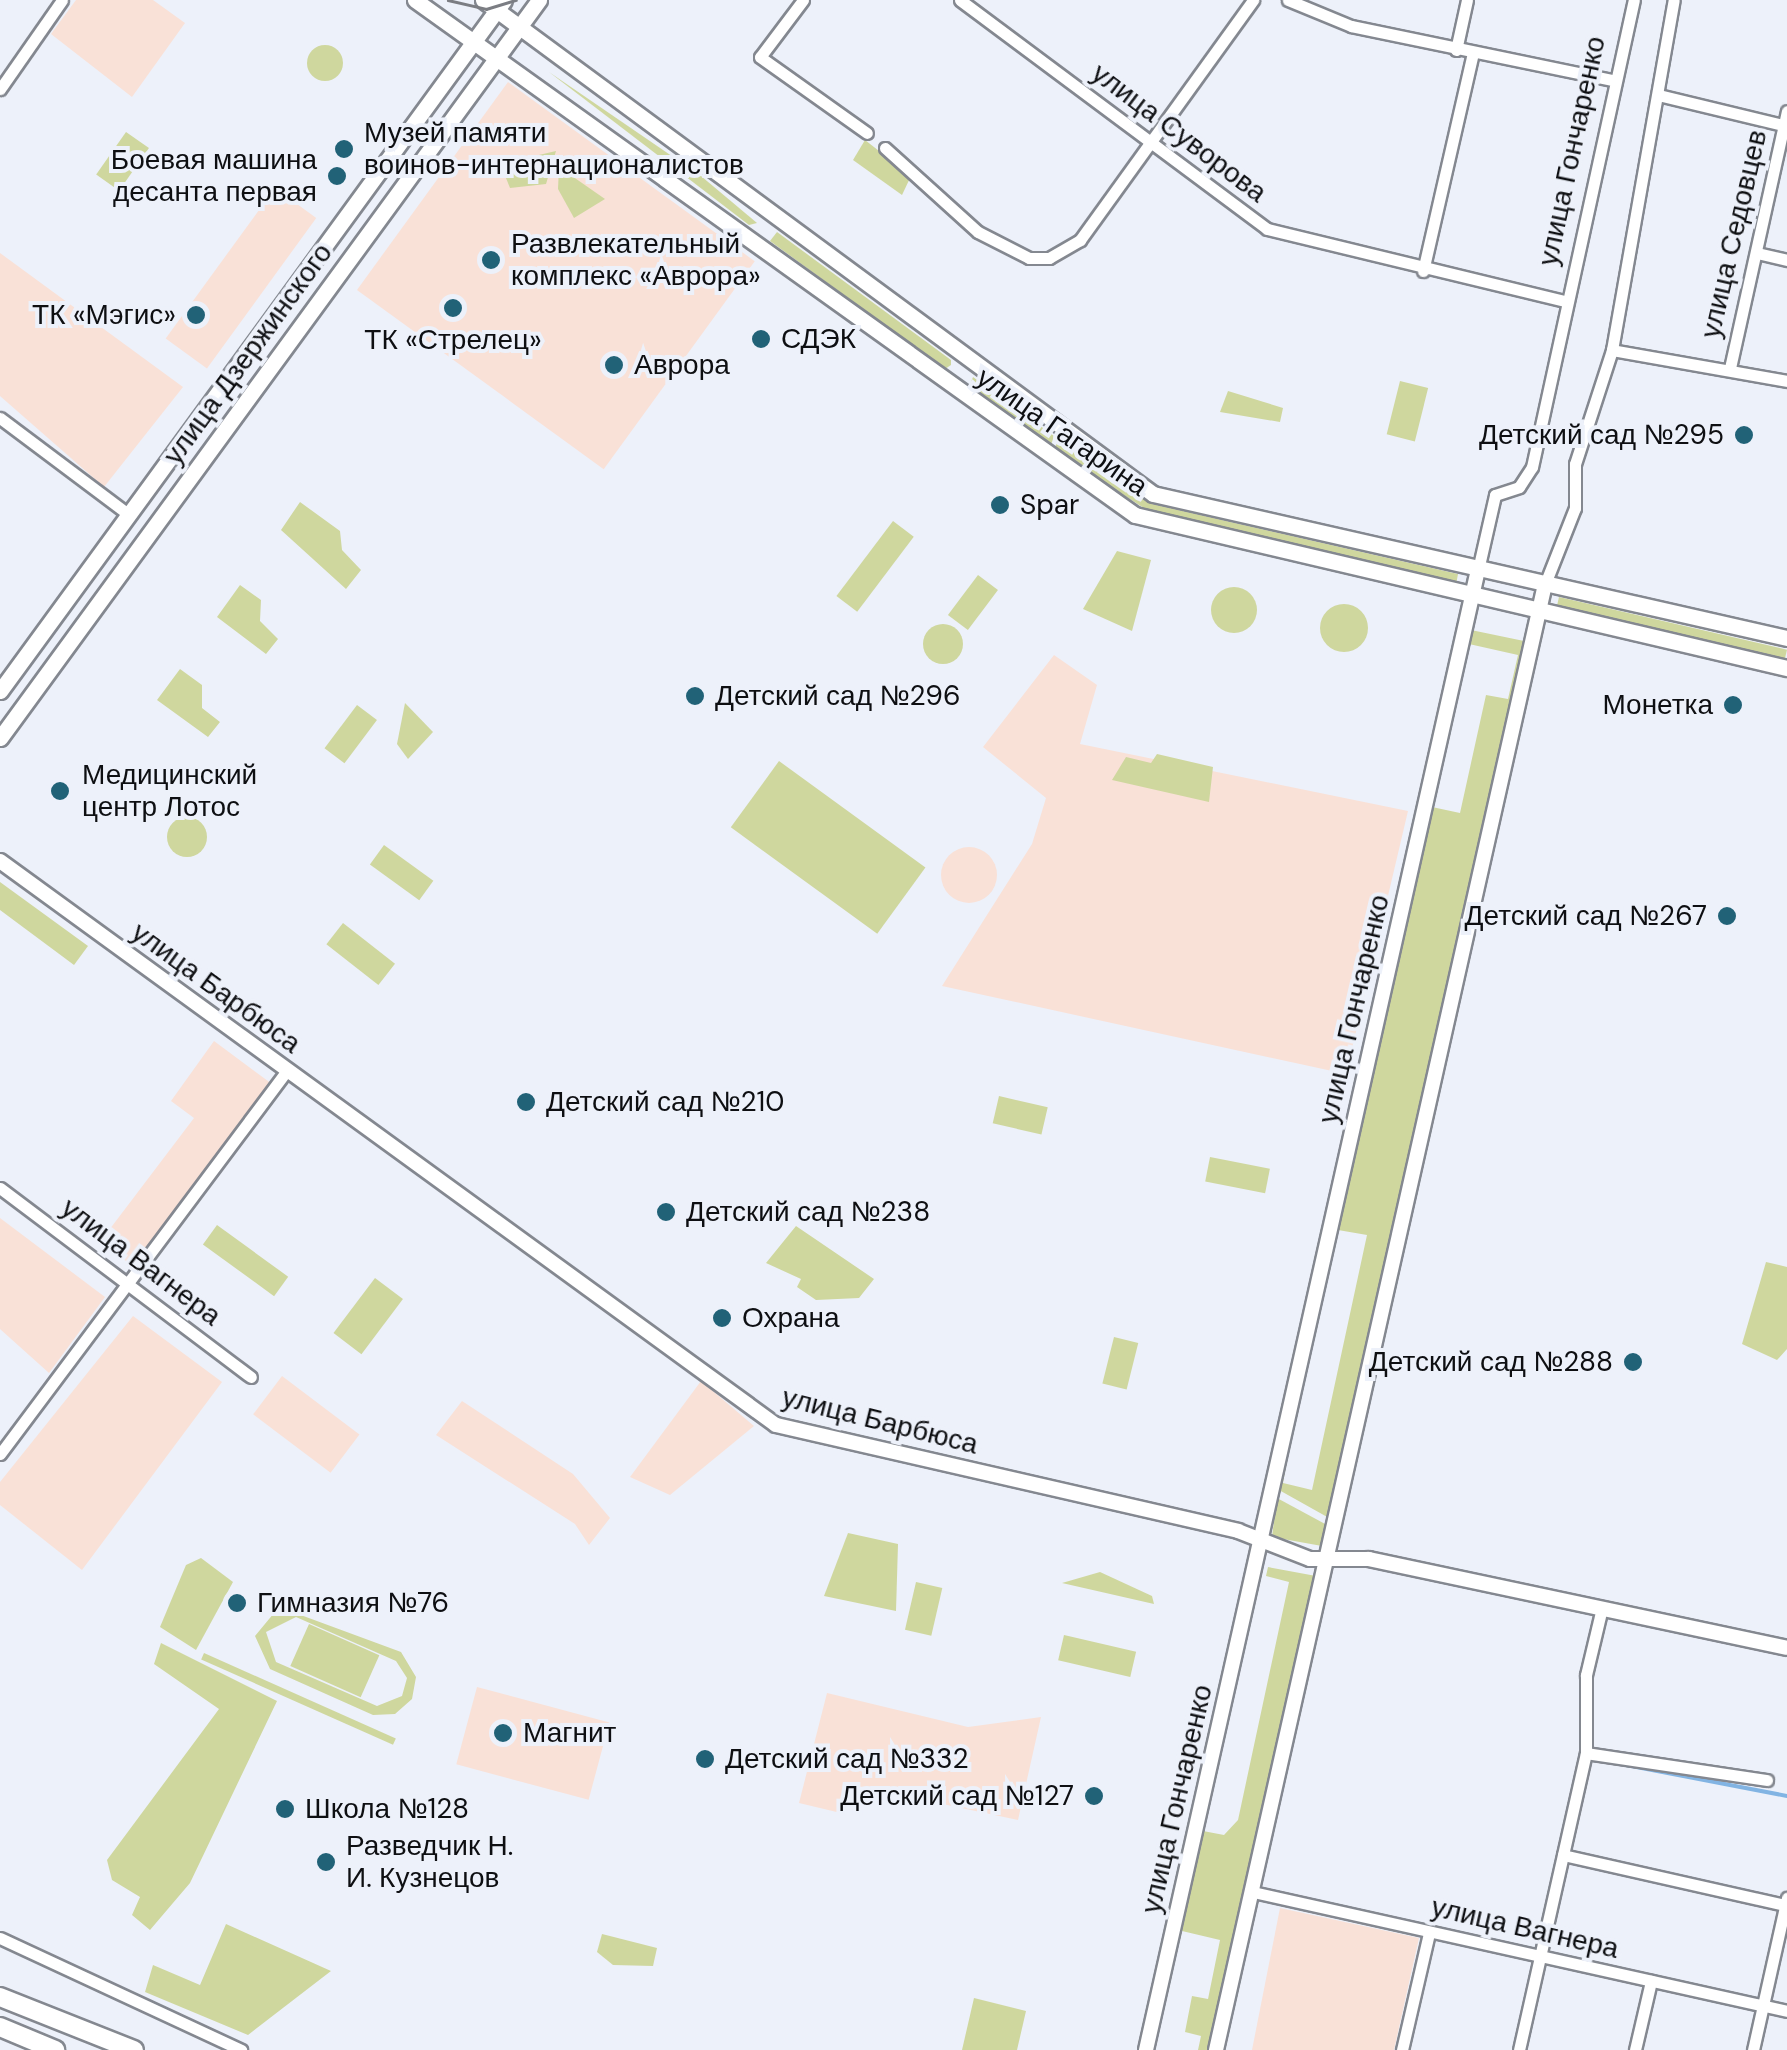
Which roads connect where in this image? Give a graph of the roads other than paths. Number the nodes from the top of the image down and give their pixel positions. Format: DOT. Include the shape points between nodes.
graph roads {
  1 [pos="62,0"];
  2 [pos="415,0"];
  3 [pos="482,0"];
  4 [pos="539,0"];
  5 [pos="803,0"];
  6 [pos="960,0"];
  7 [pos="1253,0"];
  8 [pos="1288,0"];
  9 [pos="1326,0"];
  10 [pos="1467,0"];
  11 [pos="1634,0"];
  12 [pos="1674,0"];
  13 [pos="500,5"];
  14 [pos="1318,15"];
  15 [pos="519,29"];
  16 [pos="475,40"];
  17 [pos="1456,50"];
  18 [pos="1473,52"];
  19 [pos="500,57"];
  20 [pos="1611,80"];
  21 [pos="0,89"];
  22 [pos="1658,96"];
  23 [pos="1787,111"];
  24 [pos="1786,126"];
  25 [pos="867,132"];
  26 [pos="1149,142"];
  27 [pos="885,148"];
  28 [pos="772,218"];
  29 [pos="754,240"];
  30 [pos="1756,253"];
  31 [pos="1787,260"];
  32 [pos="1424,271"];
  33 [pos="1564,301"];
  34 [pos="1612,350"];
  35 [pos="968,362"];
  36 [pos="1730,368"];
  37 [pos="1787,382"];
  38 [pos="951,385"];
  39 [pos="217,394"];
  40 [pos="238,410"];
  41 [pos="0,418"];
  42 [pos="129,515"];
  43 [pos="150,532"];
  44 [pos="1478,570"];
  45 [pos="1544,584"];
  46 [pos="1472,597"];
  47 [pos="1537,612"];
  48 [pos="1787,638"];
  49 [pos="1787,668"];
  50 [pos="0,691"];
  51 [pos="0,738"];
  52 [pos="0,861"];
  53 [pos="286,1071"];
  54 [pos="0,1188"];
  55 [pos="130,1285"];
  56 [pos="251,1376"];
  57 [pos="0,1454"];
  58 [pos="1261,1541"];
  59 [pos="1328,1556"];
  60 [pos="1602,1608"];
  61 [pos="1787,1648"];
  62 [pos="1586,1753"];
  63 [pos="1767,1780"];
  64 [pos="1564,1855"];
  65 [pos="1252,1892"];
  66 [pos="1786,1901"];
  67 [pos="1429,1933"];
  68 [pos="0,1938"];
  69 [pos="1540,1960"];
  70 [pos="1651,1981"];
  71 [pos="0,1997"];
  72 [pos="1763,2005"];
  73 [pos="1787,2011"];
  74 [pos="0,2027"];
  75 [pos="55,2050"];
  76 [pos="134,2050"];
  77 [pos="242,2050"];
  78 [pos="1146,2050"];
  79 [pos="1216,2050"];
  80 [pos="1402,2050"];
  81 [pos="1518,2050"];
  82 [pos="1635,2050"];
  83 [pos="1753,2050"];
  1 -- 21 [label="street"];
  2 -- 16 [label="main road, улица Гагарина"];
  3 -- 13 [label="main road, улица Гагарина"];
  4 -- 15 [label="main road, улица Дзержинского"];
  5 -- 25 [label="street" via="760,57"];
  6 -- 26 [label="street, улица Суворова"];
  7 -- 26 [label="street"];
  8 -- 14 [label="street"];
  9 -- 14 [label="street"];
  10 -- 17 [label="street"];
  11 -- 20 [label="street, улица Гончаренко"];
  12 -- 22 [label="street"];
  13 -- 15 [label="main road, улица Гагарина"];
  13 -- 16 [label="main road, улица Дзержинского"];
  14 -- 17 [label="street"];
  15 -- 19 [label="main road, улица Дзержинского"];
  15 -- 28 [label="main road, улица Гагарина"];
  16 -- 19 [label="main road, улица Гагарина"];
  16 -- 39 [label="main road, улица Дзержинского"];
  17 -- 18 [label="street"];
  18 -- 20 [label="street"];
  18 -- 32 [label="street"];
  19 -- 29 [label="main road, улица Гагарина"];
  19 -- 40 [label="main road, улица Дзержинского"];
  20 -- 33 [label="street, улица Гончаренко" via="1600,167"];
  22 -- 24 [label="street"];
  22 -- 34 [label="street"];
  23 -- 24 [label="street, улица Седовцев"];
  24 -- 30 [label="street, улица Седовцев"];
  26 -- 27 [label="street" via="1080,240 1039,261 978,232"];
  26 -- 32 [label="street, улица Суворова" via="1268,229"];
  28 -- 29 [label="main road"];
  28 -- 35 [label="main road, улица Гагарина"];
  29 -- 38 [label="main road, улица Гагарина"];
  30 -- 31 [label="street"];
  30 -- 36 [label="street, улица Седовцев"];
  32 -- 33 [label="street, улица Суворова"];
  33 -- 44 [label="street, улица Гончаренко" via="1532,467 1519,487 1495,495"];
  34 -- 36 [label="street"];
  34 -- 45 [label="street" via="1575,464 1575,508"];
  35 -- 38 [label="main road"];
  35 -- 44 [label="main road, улица Гагарина" via="1152,494"];
  36 -- 37 [label="street"];
  38 -- 46 [label="main road, улица Гагарина" via="1145,520"];
  39 -- 40 [label="main road"];
  39 -- 42 [label="main road, улица Дзержинского"];
  40 -- 43 [label="main road, улица Дзержинского"];
  41 -- 42 [label="street"];
  42 -- 43 [label="main road"];
  42 -- 50 [label="main road, улица Дзержинского"];
  43 -- 51 [label="main road, улица Дзержинского"];
  44 -- 45 [label="main road, улица Гагарина"];
  44 -- 46 [label="street, улица Гончаренко"];
  45 -- 47 [label="street"];
  45 -- 48 [label="main road, улица Гагарина"];
  46 -- 47 [label="main road, улица Гагарина"];
  46 -- 58 [label="street, улица Гончаренко"];
  47 -- 49 [label="main road, улица Гагарина"];
  47 -- 59 [label="street"];
  52 -- 53 [label="street, улица Барбюса"];
  53 -- 55 [label="street"];
  53 -- 58 [label="street, улица Барбюса" via="767,1420"];
  54 -- 55 [label="street, улица Вагнера"];
  55 -- 56 [label="street, улица Вагнера"];
  55 -- 57 [label="street"];
  58 -- 59 [label="street, улица Барбюса"];
  58 -- 78 [label="street, улица Гончаренко"];
  59 -- 60 [label="street, улица Барбюса"];
  59 -- 65 [label="street"];
  60 -- 61 [label="street, улица Барбюса"];
  60 -- 62 [label="street" via="1586,1676"];
  62 -- 63 [label="street"];
  62 -- 64 [label="street"];
  64 -- 66 [label="street"];
  64 -- 69 [label="street"];
  65 -- 67 [label="street, улица Вагнера"];
  65 -- 79 [label="street"];
  66 -- 72 [label="street"];
  67 -- 69 [label="street, улица Вагнера"];
  67 -- 80 [label="street"];
  68 -- 77 [label="street"];
  69 -- 70 [label="street, улица Вагнера"];
  69 -- 81 [label="street"];
  70 -- 72 [label="street, улица Вагнера"];
  70 -- 82 [label="street"];
  71 -- 76 [label="main road"];
  72 -- 73 [label="street, улица Вагнера"];
  72 -- 83 [label="street"];
  74 -- 75 [label="main road"];
}
